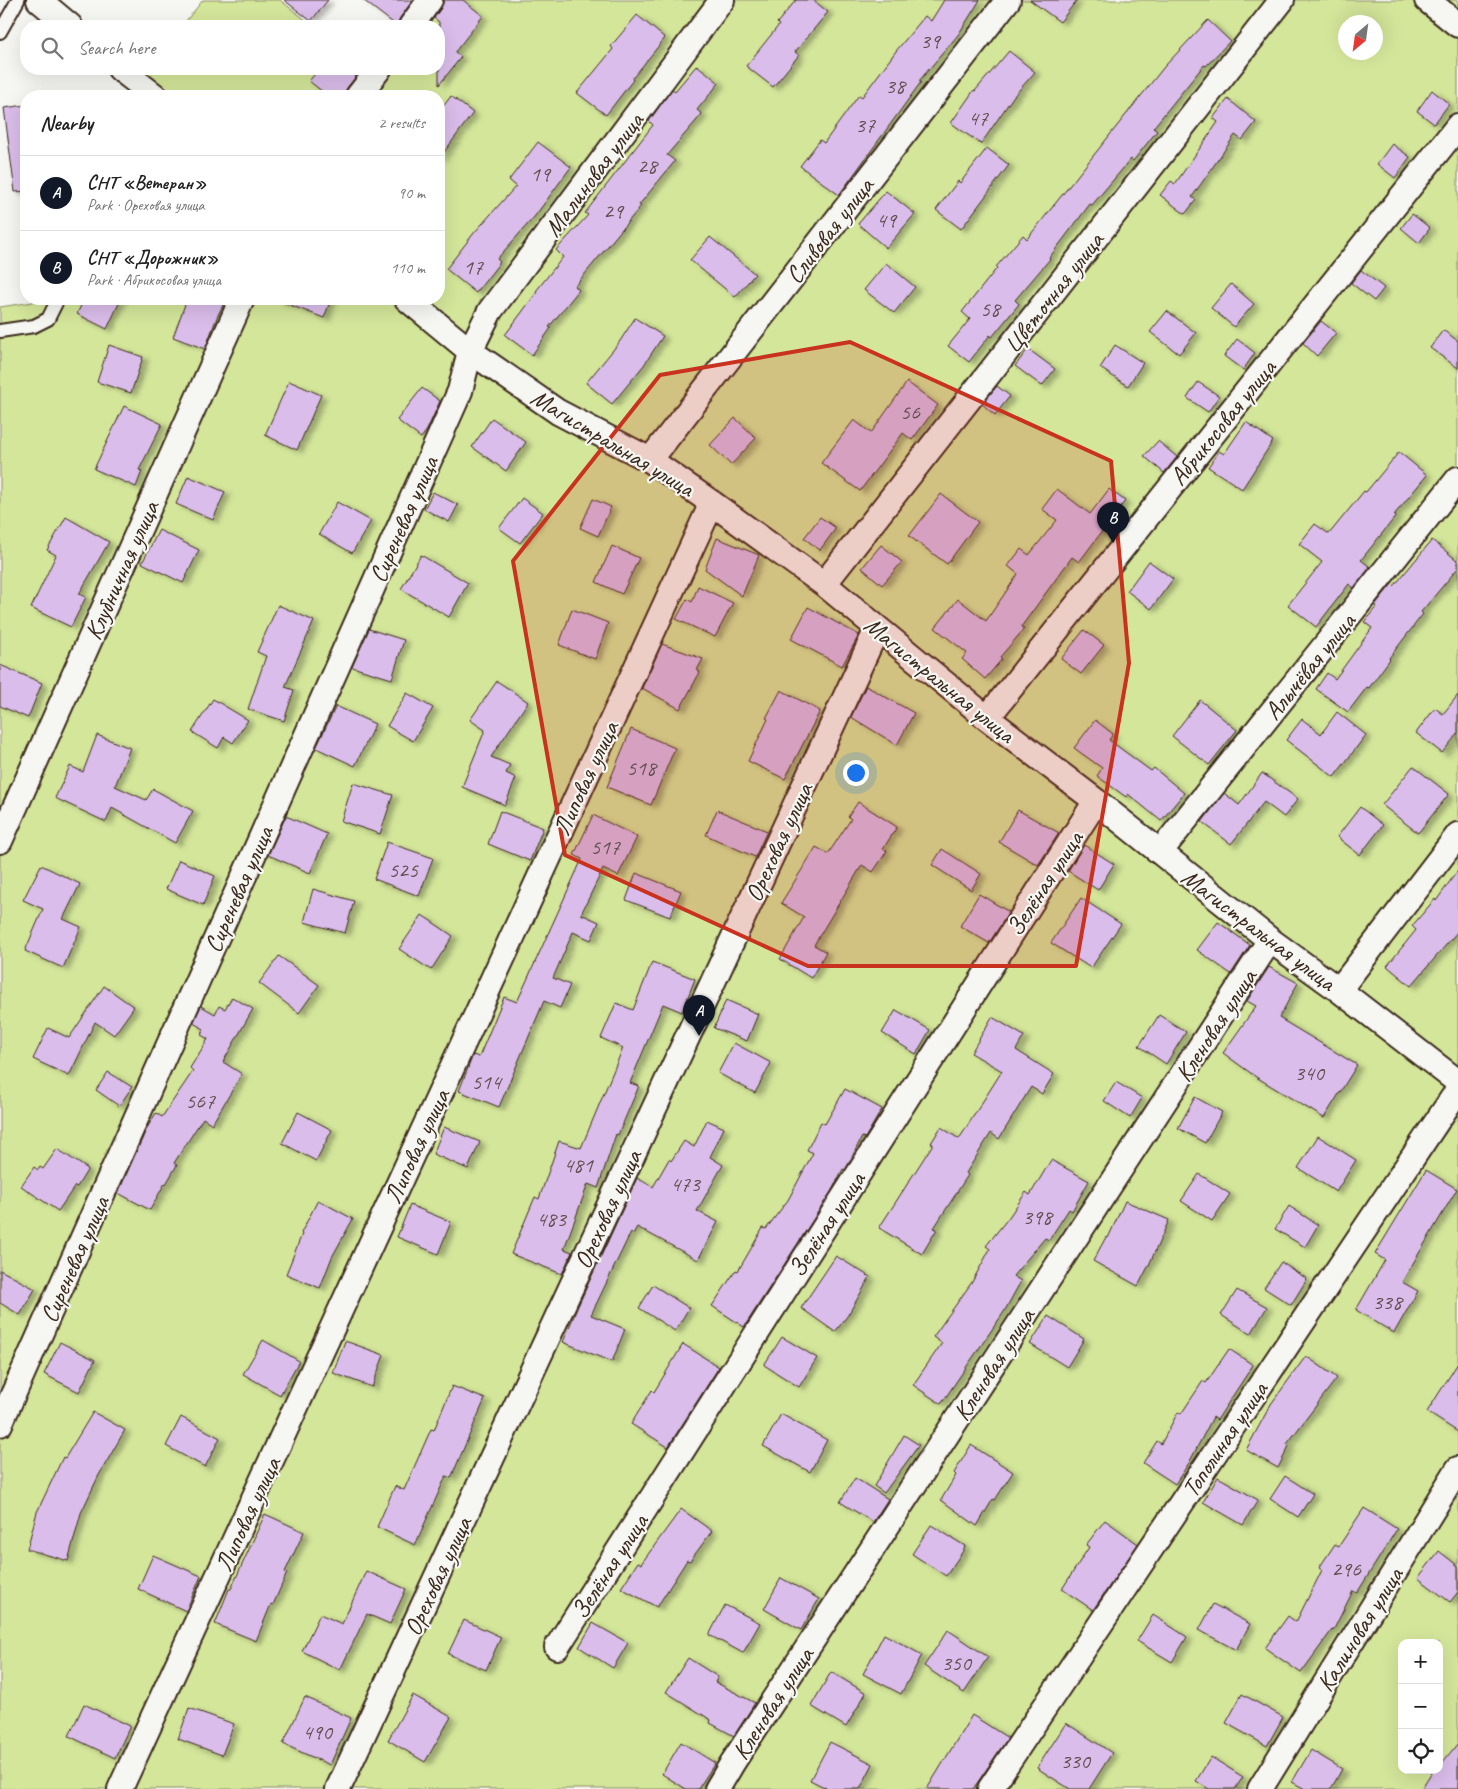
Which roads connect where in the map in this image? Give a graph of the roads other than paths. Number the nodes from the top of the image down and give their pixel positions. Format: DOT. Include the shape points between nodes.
graph roads {
  1 [pos="18,0"];
  2 [pos="39,0"];
  3 [pos="430,0"];
  4 [pos="722,0"];
  5 [pos="1008,0"];
  6 [pos="1282,0"];
  7 [pos="1427,0"];
  8 [pos="63,20"];
  9 [pos="415,20"];
  10 [pos="1458,25"];
  11 [pos="0,32"];
  12 [pos="128,75"];
  13 [pos="374,75"];
  14 [pos="147,90"];
  15 [pos="363,90"];
  16 [pos="1458,126"];
  17 [pos="55,305"];
  18 [pos="239,305"];
  19 [pos="414,305"];
  20 [pos="0,332"];
  21 [pos="470,351"];
  22 [pos="650,460"];
  23 [pos="1458,479"];
  24 [pos="712,503"];
  25 [pos="824,584"];
  26 [pos="877,629"];
  27 [pos="987,718"];
  28 [pos="1096,801"];
  29 [pos="1458,835"];
  30 [pos="0,841"];
  31 [pos="1160,852"];
  32 [pos="1270,940"];
  33 [pos="1339,990"];
  34 [pos="1458,1082"];
  35 [pos="1458,1090"];
  36 [pos="0,1424"];
  37 [pos="1458,1469"];
  38 [pos="557,1647"];
  39 [pos="345,1786"];
  40 [pos="120,1789"];
  41 [pos="717,1789"];
  42 [pos="990,1789"];
  43 [pos="1260,1789"];
  1 -- 11 [label="lane"];
  2 -- 8 [label="street"];
  3 -- 9 [label="street"];
  4 -- 21 [label="street, Малиновая улица" via="490,311"];
  5 -- 22 [label="street, Сливовая улица"];
  6 -- 25 [label="street, Цветочная улица"];
  7 -- 10 [label="street"];
  12 -- 14 [label="street"];
  13 -- 15 [label="street"];
  16 -- 27 [label="street, Абрикосовая улица"];
  17 -- 20 [label="lane" via="48,319 34,326"];
  18 -- 30 [label="street, Клубничная улица"];
  19 -- 21 [label="street, Магистральная улица"];
  21 -- 22 [label="street, Магистральная улица" via="558,412"];
  21 -- 36 [label="street, Сиреневая улица" via="460,391"];
  22 -- 24 [label="street, Магистральная улица"];
  23 -- 31 [label="street, Алычёвая улица"];
  24 -- 25 [label="street, Магистральная улица"];
  24 -- 40 [label="street, Липовая улица"];
  25 -- 26 [label="street, Магистральная улица"];
  26 -- 27 [label="street, Магистральная улица"];
  26 -- 39 [label="street, Ореховая улица"];
  27 -- 28 [label="street, Магистральная улица"];
  28 -- 31 [label="street, Магистральная улица"];
  28 -- 38 [label="street, Зелёная улица"];
  29 -- 33 [label="street"];
  31 -- 32 [label="street, Магистральная улица"];
  32 -- 33 [label="street, Магистральная улица"];
  32 -- 41 [label="street, Кленовая улица"];
  33 -- 34 [label="street, Магистральная улица"];
  35 -- 42 [label="street, Тополиная улица"];
  37 -- 43 [label="street, Калиновая улица"];
}
